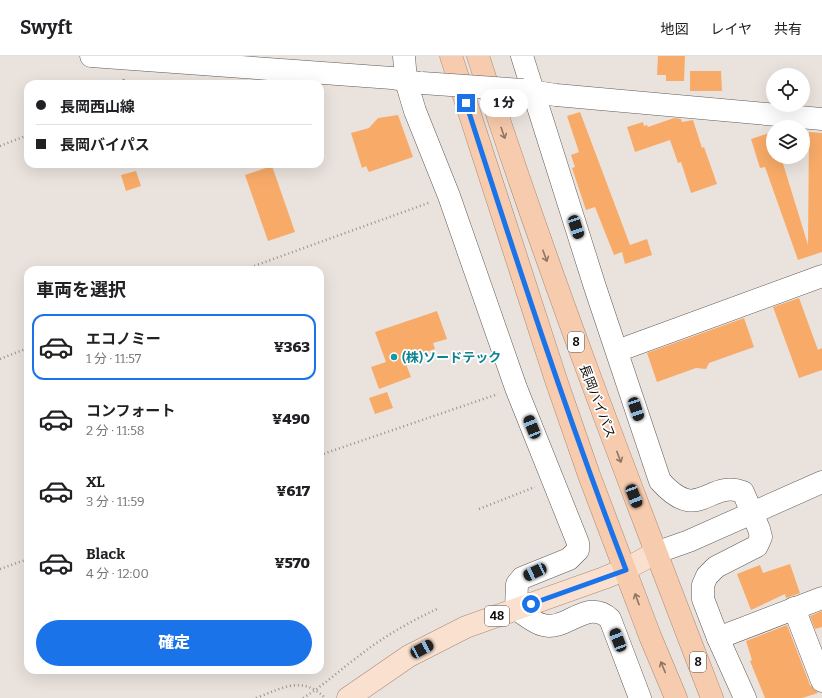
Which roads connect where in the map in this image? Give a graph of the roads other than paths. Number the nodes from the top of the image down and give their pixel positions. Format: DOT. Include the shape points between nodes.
graph roads {
  1 [pos="91,56"];
  2 [pos="404,56"];
  3 [pos="451,56"];
  4 [pos="478,56"];
  5 [pos="522,56"];
  6 [pos="414,82"];
  7 [pos="528,90"];
  8 [pos="822,119"];
  9 [pos="822,276"];
  10 [pos="617,351"];
  11 [pos="822,482"];
  12 [pos="752,514"];
  13 [pos="655,553"];
  14 [pos="626,570"];
  15 [pos="822,598"];
  16 [pos="794,608"];
  17 [pos="516,609"];
  18 [pos="718,638"];
  19 [pos="821,675"];
  20 [pos="348,698"];
  21 [pos="640,698"];
  22 [pos="676,698"];
  23 [pos="712,698"];
  24 [pos="745,698"];
  1 -- 6 [label="street" via="392,78"];
  2 -- 6 [label="street"];
  3 -- 14 [label="highway" via="556,380"];
  4 -- 13 [label="highway, 長岡バイパス / 8, one-way" via="578,348"];
  5 -- 7 [label="street"];
  6 -- 7 [label="street, bridge"];
  6 -- 17 [label="street" via="415,111 449,196 516,388 576,536 578,550 569,559 522,578 518,584"];
  7 -- 8 [label="street" via="556,95"];
  7 -- 10 [label="street"];
  9 -- 10 [label="street"];
  10 -- 12 [label="street" via="660,481 670,492 688,501 698,501 734,489 742,492"];
  11 -- 12 [label="street"];
  12 -- 13 [label="street"];
  12 -- 18 [label="street" via="761,537 757,546 716,566 703,585 704,599"];
  13 -- 14 [label="main road, 48"];
  13 -- 23 [label="highway, 長岡バイパス / 8"];
  14 -- 17 [label="main road, 48"];
  22 -- 14 [label="highway, one-way"];
  15 -- 16 [label="street"];
  16 -- 18 [label="street"];
  16 -- 19 [label="street"];
  17 -- 20 [label="main road, 48" via="466,627 435,642 409,656"];
  17 -- 21 [label="street" via="543,626 565,622 587,612 606,616 610,620"];
  18 -- 24 [label="street"];
}
